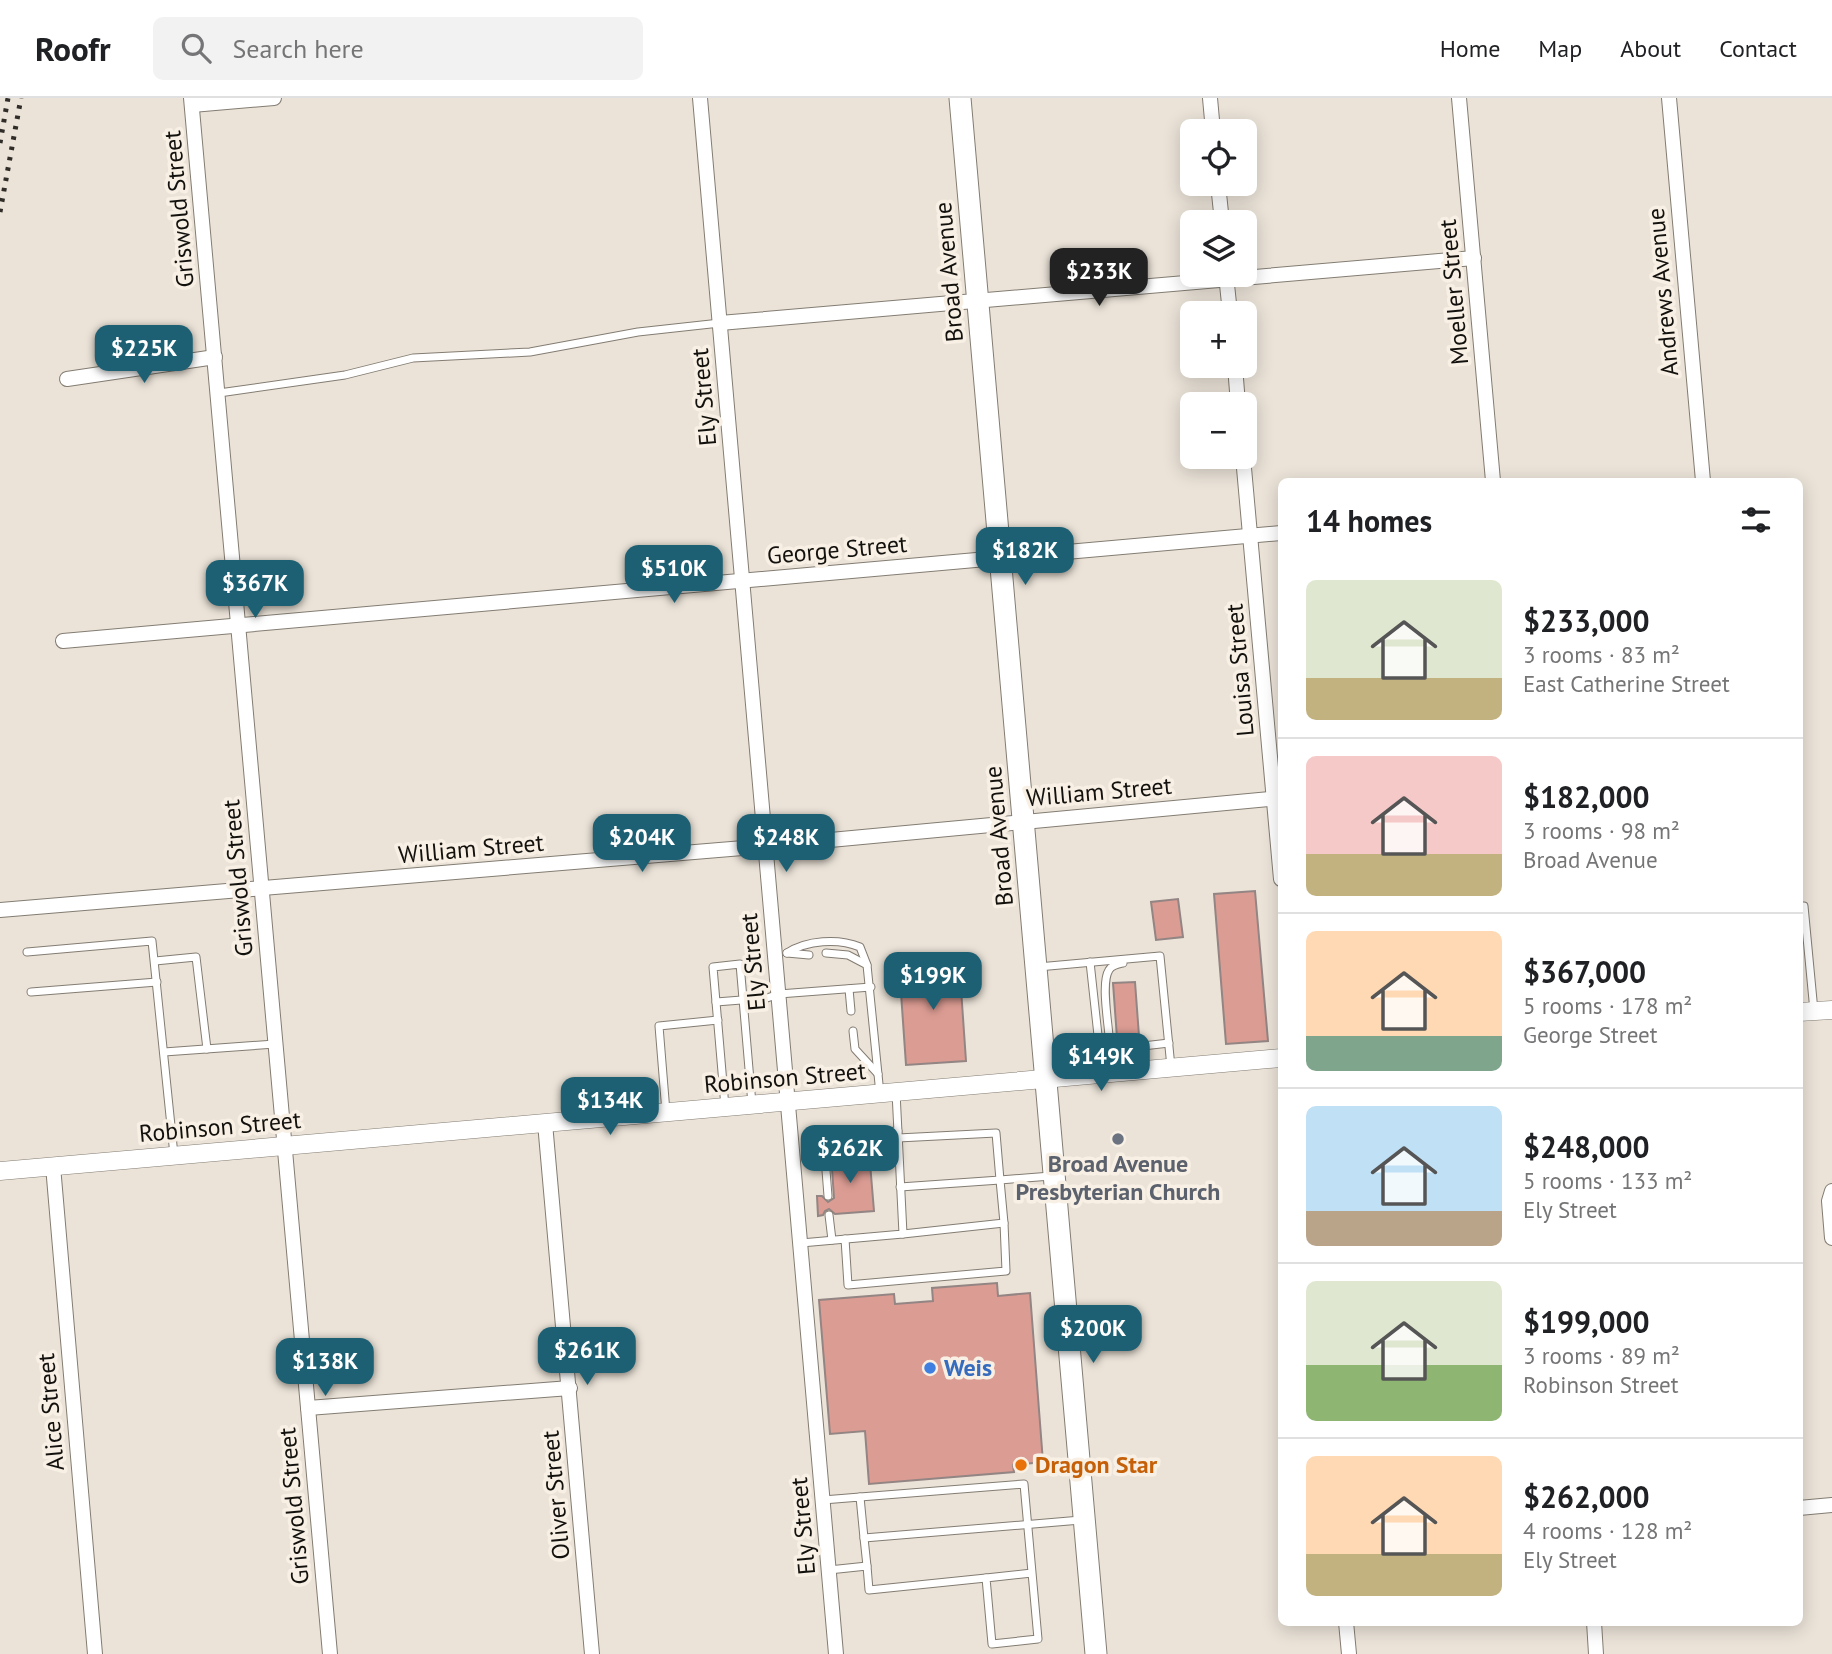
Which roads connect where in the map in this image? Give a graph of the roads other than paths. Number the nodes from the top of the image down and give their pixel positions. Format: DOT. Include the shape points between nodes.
graph roads {
  1 [pos="274,98"];
  2 [pos="700,98"];
  3 [pos="960,98"];
  4 [pos="1210,98"];
  5 [pos="1459,98"];
  6 [pos="1669,98"];
  7 [pos="191,102"];
  8 [pos="1212,119"];
  9 [pos="1474,258"];
  10 [pos="1257,275"];
  11 [pos="1180,282"];
  12 [pos="978,301"];
  13 [pos="720,323"];
  14 [pos="215,357"];
  15 [pos="67,379"];
  16 [pos="219,393"];
  17 [pos="1244,469"];
  18 [pos="1493,478"];
  19 [pos="1703,478"];
  20 [pos="1278,533"];
  21 [pos="1251,536"];
  22 [pos="1001,558"];
  23 [pos="743,581"];
  24 [pos="238,626"];
  25 [pos="63,641"];
  26 [pos="1278,799"];
  27 [pos="1024,822"];
  28 [pos="766,846"];
  29 [pos="261,890"];
  30 [pos="1803,906"];
  31 [pos="0,910"];
  32 [pos="27,952"];
  33 [pos="826,953"];
  34 [pos="781,954"];
  35 [pos="809,955"];
  36 [pos="1144,958"];
  37 [pos="155,961"];
  38 [pos="1090,962"];
  39 [pos="867,965"];
  40 [pos="1037,967"];
  41 [pos="157,982"];
  42 [pos="871,987"];
  43 [pos="849,989"];
  44 [pos="31,992"];
  45 [pos="779,994"];
  46 [pos="744,1000"];
  47 [pos="716,1002"];
  48 [pos="851,1011"];
  49 [pos="1815,1011"];
  50 [pos="718,1020"];
  51 [pos="853,1031"];
  52 [pos="1168,1043"];
  53 [pos="276,1044"];
  54 [pos="207,1049"];
  55 [pos="1100,1049"];
  56 [pos="164,1052"];
  57 [pos="1278,1058"];
  58 [pos="1171,1068"];
  59 [pos="879,1074"];
  60 [pos="1103,1074"];
  61 [pos="1048,1079"];
  62 [pos="888,1093"];
  63 [pos="789,1102"];
  64 [pos="752,1105"];
  65 [pos="726,1107"];
  66 [pos="666,1113"];
  67 [pos="545,1124"];
  68 [pos="898,1134"];
  69 [pos="285,1146"];
  70 [pos="174,1155"];
  71 [pos="53,1166"];
  72 [pos="0,1171"];
  73 [pos="1056,1176"];
  74 [pos="1000,1180"];
  75 [pos="900,1187"];
  76 [pos="1832,1191"];
  77 [pos="828,1196"];
  78 [pos="829,1215"];
  79 [pos="1004,1223"];
  80 [pos="903,1234"];
  81 [pos="1832,1238"];
  82 [pos="845,1239"];
  83 [pos="832,1240"];
  84 [pos="801,1242"];
  85 [pos="570,1388"];
  86 [pos="308,1408"];
  87 [pos="860,1497"];
  88 [pos="823,1500"];
  89 [pos="1832,1505"];
  90 [pos="1803,1508"];
  91 [pos="1085,1520"];
  92 [pos="1028,1524"];
  93 [pos="864,1538"];
  94 [pos="867,1566"];
  95 [pos="829,1570"];
  96 [pos="1032,1573"];
  97 [pos="986,1578"];
  98 [pos="1346,1626"];
  99 [pos="1594,1626"];
  100 [pos="95,1654"];
  101 [pos="330,1654"];
  102 [pos="592,1654"];
  103 [pos="836,1654"];
  104 [pos="1097,1654"];
  105 [pos="1349,1654"];
  106 [pos="1597,1654"];
  1 -- 7 [label="street"];
  2 -- 13 [label="street, Ely Street"];
  3 -- 12 [label="main road, Broad Avenue"];
  4 -- 8 [label="street"];
  5 -- 9 [label="street, Moeller Street"];
  6 -- 19 [label="street, Andrews Avenue"];
  7 -- 14 [label="street, Griswold Street"];
  9 -- 10 [label="street"];
  9 -- 18 [label="street, Moeller Street"];
  11 -- 12 [label="street"];
  12 -- 13 [label="street"];
  12 -- 22 [label="main road, Broad Avenue"];
  13 -- 16 [label="lane" via="530,352 413,358 345,374"];
  13 -- 23 [label="street, Ely Street"];
  14 -- 15 [label="street"];
  14 -- 16 [label="street, Griswold Street"];
  16 -- 24 [label="street, Griswold Street"];
  17 -- 21 [label="street, Louisa Street"];
  20 -- 21 [label="street, George Street"];
  21 -- 22 [label="street, George Street"];
  21 -- 26 [label="street, Louisa Street"];
  22 -- 23 [label="street, George Street"];
  22 -- 27 [label="main road, Broad Avenue"];
  23 -- 24 [label="street, George Street"];
  23 -- 28 [label="street, Ely Street"];
  24 -- 25 [label="street, George Street"];
  24 -- 29 [label="street, Griswold Street"];
  26 -- 27 [label="street, William Street"];
  27 -- 28 [label="street, William Street"];
  27 -- 40 [label="main road, Broad Avenue"];
  28 -- 29 [label="street, William Street"];
  28 -- 34 [label="street, Ely Street"];
  29 -- 31 [label="street, William Street"];
  29 -- 53 [label="street, Griswold Street"];
  30 -- 49 [label="lane"];
  32 -- 37 [label="lane" via="152,941"];
  33 -- 39 [label="lane" via="848,955"];
  34 -- 35 [label="lane"];
  34 -- 39 [label="lane" via="799,945 845,941 860,947"];
  34 -- 45 [label="street, Ely Street"];
  36 -- 38 [label="lane"];
  36 -- 52 [label="lane" via="1160,956"];
  36 -- 55 [label="lane" via="1107,971 1109,1036"];
  37 -- 41 [label="lane"];
  37 -- 54 [label="lane" via="196,957"];
  38 -- 40 [label="lane"];
  38 -- 55 [label="lane"];
  39 -- 42 [label="lane"];
  40 -- 61 [label="main road, Broad Avenue"];
  41 -- 44 [label="lane"];
  41 -- 56 [label="lane"];
  42 -- 43 [label="lane"];
  42 -- 59 [label="lane"];
  43 -- 45 [label="lane"];
  43 -- 48 [label="lane"];
  45 -- 46 [label="lane"];
  45 -- 63 [label="street, Ely Street"];
  46 -- 47 [label="lane"];
  46 -- 47 [label="lane" via="740,964 713,967"];
  46 -- 64 [label="lane"];
  47 -- 50 [label="lane"];
  50 -- 65 [label="lane"];
  50 -- 66 [label="lane" via="659,1027"];
  51 -- 59 [label="lane" via="855,1049"];
  52 -- 55 [label="lane"];
  52 -- 58 [label="lane"];
  53 -- 54 [label="lane"];
  53 -- 69 [label="street, Griswold Street"];
  54 -- 56 [label="lane"];
  55 -- 60 [label="lane"];
  56 -- 70 [label="lane"];
  57 -- 58 [label="street, Robinson Street"];
  58 -- 60 [label="street, Robinson Street"];
  59 -- 62 [label="lane"];
  60 -- 61 [label="street, Robinson Street"];
  61 -- 62 [label="street, Robinson Street"];
  61 -- 73 [label="main road, Broad Avenue"];
  62 -- 63 [label="street, Robinson Street"];
  62 -- 68 [label="lane"];
  63 -- 64 [label="street, Robinson Street"];
  63 -- 84 [label="street, Ely Street"];
  64 -- 65 [label="street, Robinson Street"];
  65 -- 66 [label="street, Robinson Street"];
  66 -- 67 [label="street, Robinson Street"];
  67 -- 69 [label="street, Robinson Street"];
  67 -- 85 [label="street, Oliver Street"];
  68 -- 74 [label="lane" via="996,1133"];
  68 -- 75 [label="lane"];
  68 -- 77 [label="lane" via="834,1135 824,1145"];
  69 -- 70 [label="street, Robinson Street"];
  69 -- 86 [label="street, Griswold Street"];
  70 -- 71 [label="street, Robinson Street"];
  71 -- 72 [label="street, Robinson Street"];
  71 -- 100 [label="street, Alice Street"];
  73 -- 74 [label="lane"];
  73 -- 91 [label="main road, Broad Avenue"];
  74 -- 75 [label="lane"];
  74 -- 79 [label="lane"];
  75 -- 80 [label="lane"];
  76 -- 81 [label="street"];
  78 -- 83 [label="lane"];
  79 -- 80 [label="lane"];
  79 -- 82 [label="lane" via="1006,1271 848,1285"];
  80 -- 82 [label="lane"];
  82 -- 83 [label="lane"];
  83 -- 84 [label="lane"];
  84 -- 88 [label="street, Ely Street"];
  85 -- 86 [label="street"];
  85 -- 102 [label="street, Oliver Street"];
  86 -- 101 [label="street, Griswold Street"];
  87 -- 88 [label="lane"];
  87 -- 92 [label="lane" via="1024,1484"];
  87 -- 93 [label="lane"];
  88 -- 95 [label="street, Ely Street"];
  89 -- 90 [label="street"];
  91 -- 92 [label="lane"];
  91 -- 104 [label="main road, Broad Avenue"];
  92 -- 93 [label="lane"];
  92 -- 96 [label="lane"];
  93 -- 94 [label="lane"];
  94 -- 95 [label="lane"];
  94 -- 97 [label="lane" via="869,1590"];
  95 -- 103 [label="street, Ely Street"];
  96 -- 97 [label="lane"];
  96 -- 97 [label="lane" via="1038,1639 1027,1641 992,1644"];
  98 -- 105 [label="street"];
  99 -- 106 [label="street"];
}
